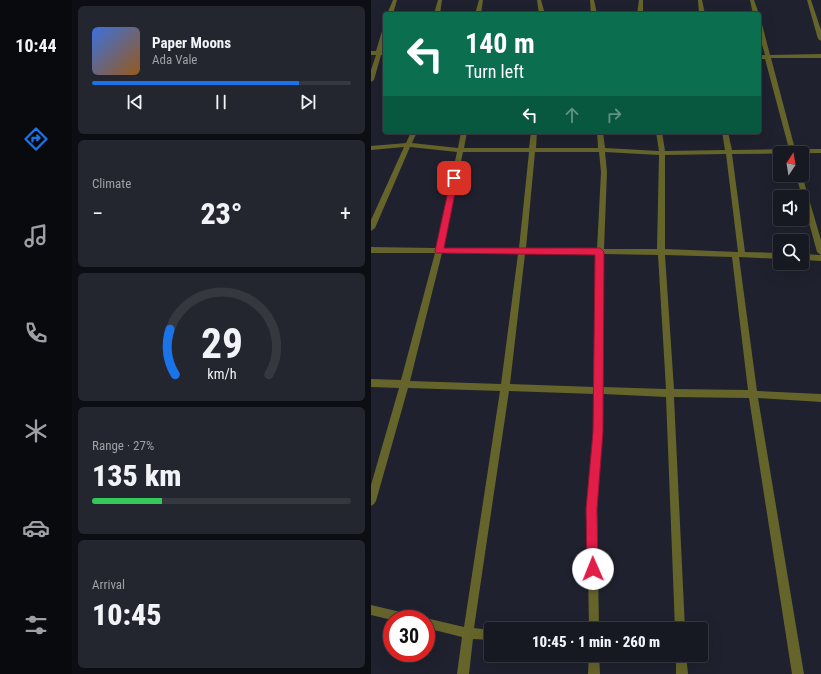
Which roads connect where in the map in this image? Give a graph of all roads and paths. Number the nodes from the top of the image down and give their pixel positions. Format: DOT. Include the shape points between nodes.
graph roads {
  1 [pos="395,0"];
  2 [pos="440,0"];
  3 [pos="481,0"];
  4 [pos="539,0"];
  5 [pos="593,0"];
  6 [pos="641,0"];
  7 [pos="700,0"];
  8 [pos="752,0"];
  9 [pos="809,0"];
  10 [pos="391,12"];
  11 [pos="437,12"];
  12 [pos="478,12"];
  13 [pos="542,12"];
  14 [pos="594,12"];
  15 [pos="640,12"];
  16 [pos="702,12"];
  17 [pos="755,12"];
  18 [pos="761,31"];
  19 [pos="383,37"];
  20 [pos="821,39"];
  21 [pos="371,53"];
  22 [pos="378,53"];
  23 [pos="383,53"];
  24 [pos="821,56"];
  25 [pos="761,57"];
  26 [pos="769,57"];
  27 [pos="371,80"];
  28 [pos="413,134"];
  29 [pos="464,134"];
  30 [pos="534,134"];
  31 [pos="600,134"];
  32 [pos="659,134"];
  33 [pos="725,134"];
  34 [pos="408,145"];
  35 [pos="791,146"];
  36 [pos="371,148"];
  37 [pos="460,150"];
  38 [pos="533,150"];
  39 [pos="602,150"];
  40 [pos="809,151"];
  41 [pos="821,151"];
  42 [pos="662,152"];
  43 [pos="729,152"];
  44 [pos="773,152"];
  45 [pos="801,182"];
  46 [pos="371,228"];
  47 [pos="371,250"];
  48 [pos="439,251"];
  49 [pos="522,252"];
  50 [pos="600,252"];
  51 [pos="661,252"];
  52 [pos="821,252"];
  53 [pos="738,254"];
  54 [pos="773,256"];
  55 [pos="809,257"];
  56 [pos="821,258"];
  57 [pos="371,383"];
  58 [pos="405,383"];
  59 [pos="505,386"];
  60 [pos="599,390"];
  61 [pos="670,393"];
  62 [pos="753,394"];
  63 [pos="821,398"];
  64 [pos="371,501"];
  65 [pos="371,610"];
  66 [pos="383,613"];
  67 [pos="594,622"];
  68 [pos="680,622"];
  69 [pos="435,625"];
  70 [pos="468,633"];
  71 [pos="484,634"];
  72 [pos="594,662"];
  73 [pos="681,662"];
  74 [pos="463,674"];
  75 [pos="594,674"];
  76 [pos="682,674"];
  77 [pos="799,674"];
  1 -- 10 [label="street"];
  2 -- 11 [label="street"];
  3 -- 12 [label="street"];
  4 -- 13 [label="street"];
  5 -- 14 [label="street"];
  6 -- 15 [label="street"];
  7 -- 16 [label="street"];
  8 -- 17 [label="street"];
  9 -- 20 [label="street"];
  18 -- 26 [label="street"];
  19 -- 22 [label="street"];
  21 -- 22 [label="street"];
  22 -- 23 [label="street"];
  22 -- 27 [label="street"];
  24 -- 26 [label="street"];
  25 -- 26 [label="street"];
  26 -- 35 [label="street"];
  28 -- 34 [label="street"];
  29 -- 37 [label="street"];
  30 -- 38 [label="street"];
  31 -- 39 [label="street"];
  32 -- 42 [label="street"];
  33 -- 43 [label="street"];
  34 -- 36 [label="street"];
  34 -- 37 [label="street"];
  34 -- 46 [label="street"];
  37 -- 38 [label="street"];
  37 -- 48 [label="street"];
  38 -- 39 [label="street"];
  38 -- 49 [label="street"];
  39 -- 42 [label="street"];
  39 -- 50 [label="street" via="604,172"];
  40 -- 41 [label="street"];
  42 -- 43 [label="street"];
  42 -- 51 [label="street"];
  43 -- 44 [label="street"];
  43 -- 53 [label="street"];
  45 -- 52 [label="street"];
  47 -- 48 [label="street"];
  48 -- 49 [label="street"];
  48 -- 58 [label="street"];
  49 -- 50 [label="street"];
  49 -- 59 [label="street"];
  50 -- 51 [label="street"];
  50 -- 60 [label="street"];
  51 -- 53 [label="street"];
  51 -- 61 [label="street"];
  53 -- 54 [label="street"];
  53 -- 62 [label="street"];
  55 -- 56 [label="street"];
  57 -- 58 [label="street"];
  58 -- 59 [label="street"];
  58 -- 64 [label="street"];
  59 -- 60 [label="street"];
  59 -- 70 [label="street"];
  60 -- 61 [label="street"];
  60 -- 67 [label="street" via="592,509"];
  61 -- 62 [label="street"];
  61 -- 68 [label="street"];
  62 -- 63 [label="street"];
  62 -- 77 [label="street"];
  65 -- 66 [label="street"];
  69 -- 70 [label="street"];
  70 -- 71 [label="street"];
  70 -- 74 [label="street"];
  72 -- 75 [label="street"];
  73 -- 76 [label="street"];
}
